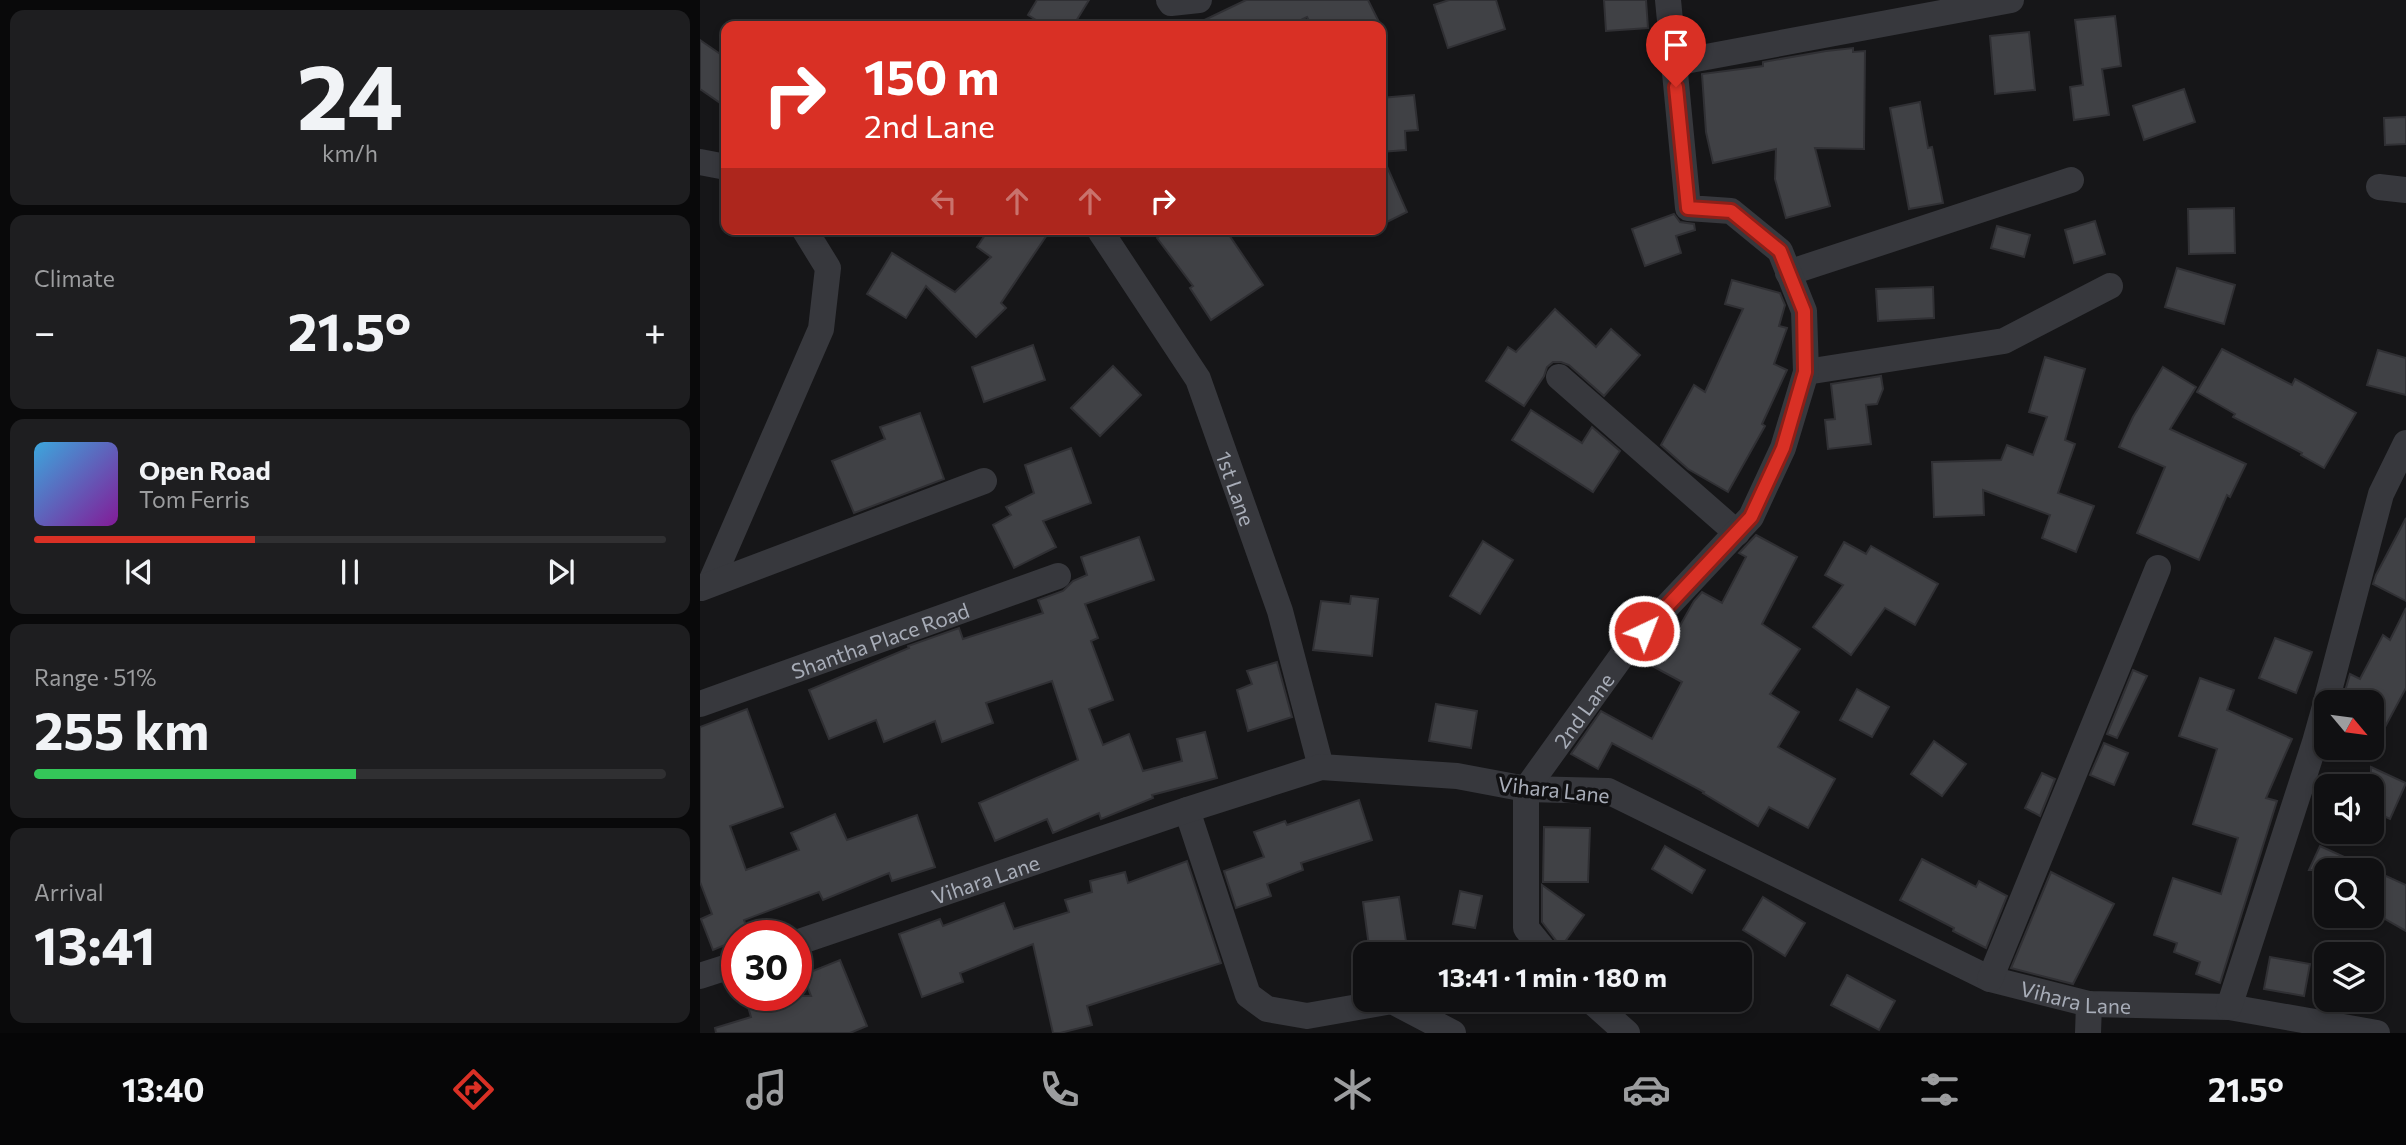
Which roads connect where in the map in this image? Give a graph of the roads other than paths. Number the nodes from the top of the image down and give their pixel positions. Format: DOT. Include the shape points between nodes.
graph roads {
  1 [pos="1169,0"];
  2 [pos="1199,0"];
  3 [pos="1668,0"];
  4 [pos="2011,0"];
  5 [pos="1674,63"];
  6 [pos="700,162"];
  7 [pos="721,166"];
  8 [pos="2071,180"];
  9 [pos="2379,187"];
  10 [pos="2406,190"];
  11 [pos="808,235"];
  12 [pos="1103,235"];
  13 [pos="1788,273"];
  14 [pos="2110,286"];
  15 [pos="1805,372"];
  16 [pos="1559,377"];
  17 [pos="2406,443"];
  18 [pos="984,481"];
  19 [pos="1737,533"];
  20 [pos="2158,568"];
  21 [pos="1058,576"];
  22 [pos="705,586"];
  23 [pos="2329,690"];
  24 [pos="700,704"];
  25 [pos="2314,745"];
  26 [pos="1321,767"];
  27 [pos="1525,789"];
  28 [pos="1187,810"];
  29 [pos="812,938"];
  30 [pos="1537,942"];
  31 [pos="721,969"];
  32 [pos="700,976"];
  33 [pos="1990,979"];
  34 [pos="2089,1004"];
  35 [pos="2229,1007"];
  36 [pos="1604,1012"];
  37 [pos="1454,1033"];
  38 [pos="1627,1033"];
  39 [pos="2088,1033"];
  40 [pos="2377,1033"];
  1 -- 2 [label="street"];
  3 -- 5 [label="street, 2nd Lane"];
  4 -- 5 [label="street"];
  5 -- 13 [label="street, 2nd Lane" via="1688,208 1731,211 1780,251"];
  6 -- 7 [label="street"];
  8 -- 13 [label="street"];
  9 -- 10 [label="street"];
  11 -- 22 [label="street" via="828,268 821,328"];
  12 -- 26 [label="street, 1st Lane" via="1198,379 1280,611"];
  13 -- 15 [label="street, 2nd Lane" via="1804,311"];
  14 -- 15 [label="street" via="2004,341"];
  15 -- 19 [label="street, 2nd Lane" via="1783,448 1751,517"];
  16 -- 19 [label="street"];
  17 -- 23 [label="street" via="2381,494"];
  18 -- 22 [label="street"];
  19 -- 27 [label="street, 2nd Lane" via="1626,650"];
  20 -- 33 [label="street"];
  21 -- 24 [label="street, Shantha Place Road"];
  25 -- 35 [label="street"];
  26 -- 27 [label="street, Vihara Lane" via="1457,776"];
  26 -- 28 [label="street, Vihara Lane"];
  27 -- 30 [label="street" via="1526,928"];
  27 -- 33 [label="street, Vihara Lane" via="1608,791"];
  28 -- 29 [label="street, Vihara Lane"];
  28 -- 37 [label="street" via="1248,995 1267,1009 1307,1016 1392,1002"];
  31 -- 32 [label="street"];
  33 -- 34 [label="street, Vihara Lane"];
  34 -- 35 [label="street, Vihara Lane"];
  34 -- 39 [label="street"];
  35 -- 40 [label="street, Vihara Lane"];
  36 -- 38 [label="street"];
}
